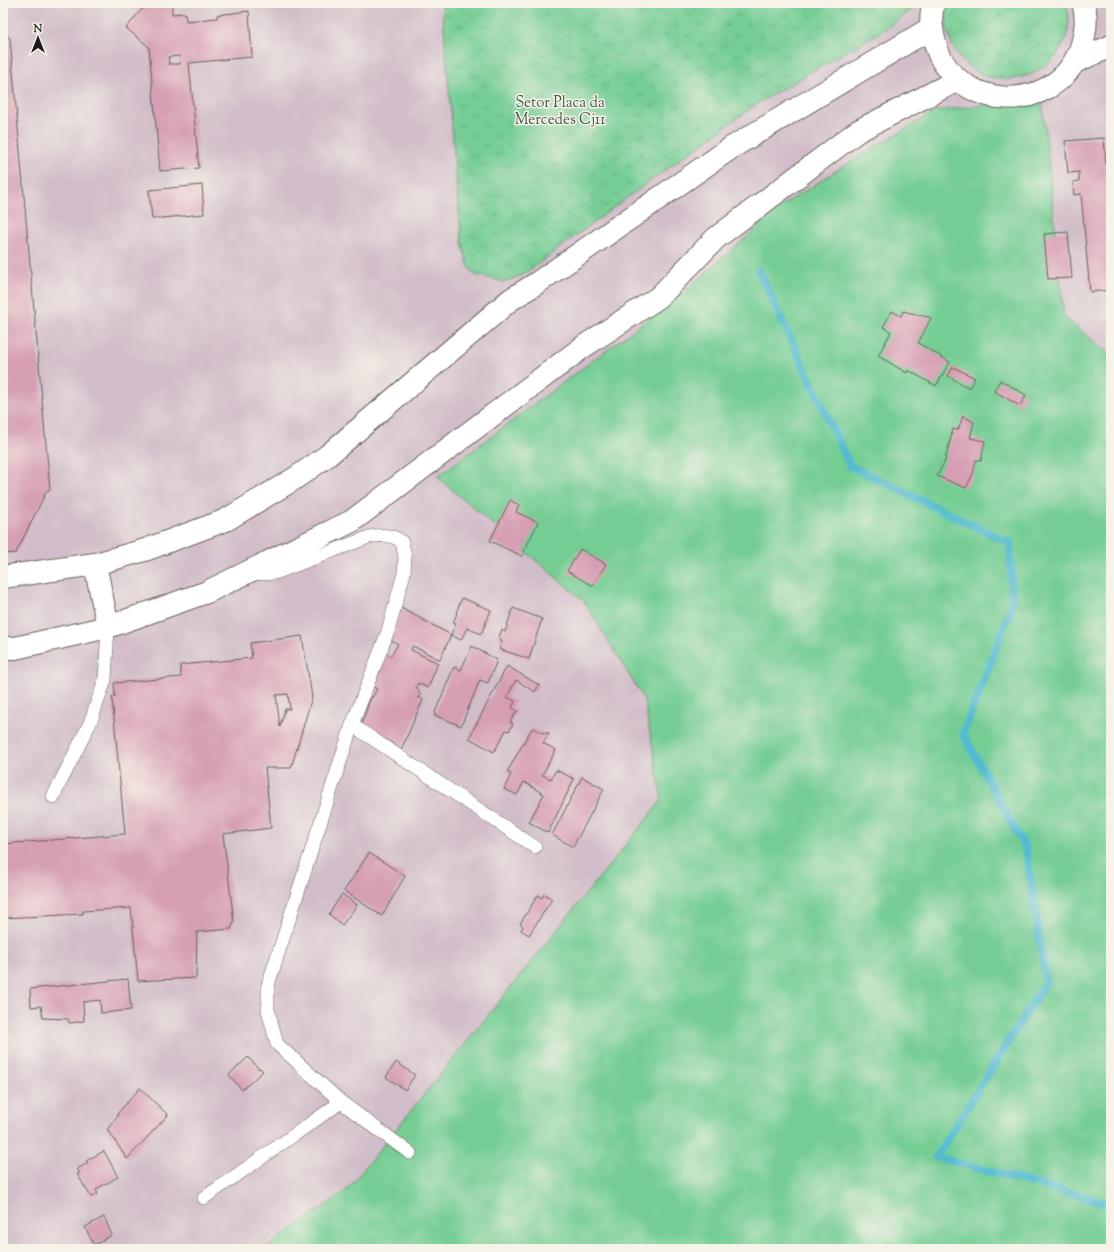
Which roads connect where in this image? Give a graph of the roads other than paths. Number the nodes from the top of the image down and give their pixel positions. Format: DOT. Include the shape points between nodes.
graph roads {
  1 [pos="934,3"];
  2 [pos="1083,3"];
  3 [pos="931,28"];
  4 [pos="1111,46"];
  5 [pos="1075,62"];
  6 [pos="958,80"];
  7 [pos="95,564"];
  8 [pos="249,572"];
  9 [pos="3,577"];
  10 [pos="108,627"];
  11 [pos="3,648"];
  12 [pos="352,725"];
  13 [pos="53,797"];
  14 [pos="535,846"];
  15 [pos="341,1102"];
  16 [pos="410,1153"];
  17 [pos="204,1198"];
  1 -- 3 [label="street"];
  2 -- 5 [label="street" via="1085,36"];
  3 -- 6 [label="street" via="944,65"];
  3 -- 7 [label="street" via="731,148 510,300 327,456 294,479 226,520 145,550"];
  4 -- 5 [label="street"];
  5 -- 6 [label="street" via="1061,79 1042,92 1021,98 998,98 977,92"];
  6 -- 8 [label="street" via="858,131 716,238 659,297 583,347 352,521"];
  7 -- 9 [label="street"];
  7 -- 10 [label="street"];
  8 -- 10 [label="street" via="207,592"];
  8 -- 12 [label="lane" via="278,572 369,537 396,537 402,542 404,573 388,631"];
  10 -- 11 [label="street" via="15,648"];
  10 -- 13 [label="lane" via="105,680 90,723"];
  12 -- 14 [label="lane"];
  12 -- 15 [label="lane" via="268,985 268,1010 277,1044"];
  15 -- 16 [label="lane"];
  15 -- 17 [label="lane"];
}
